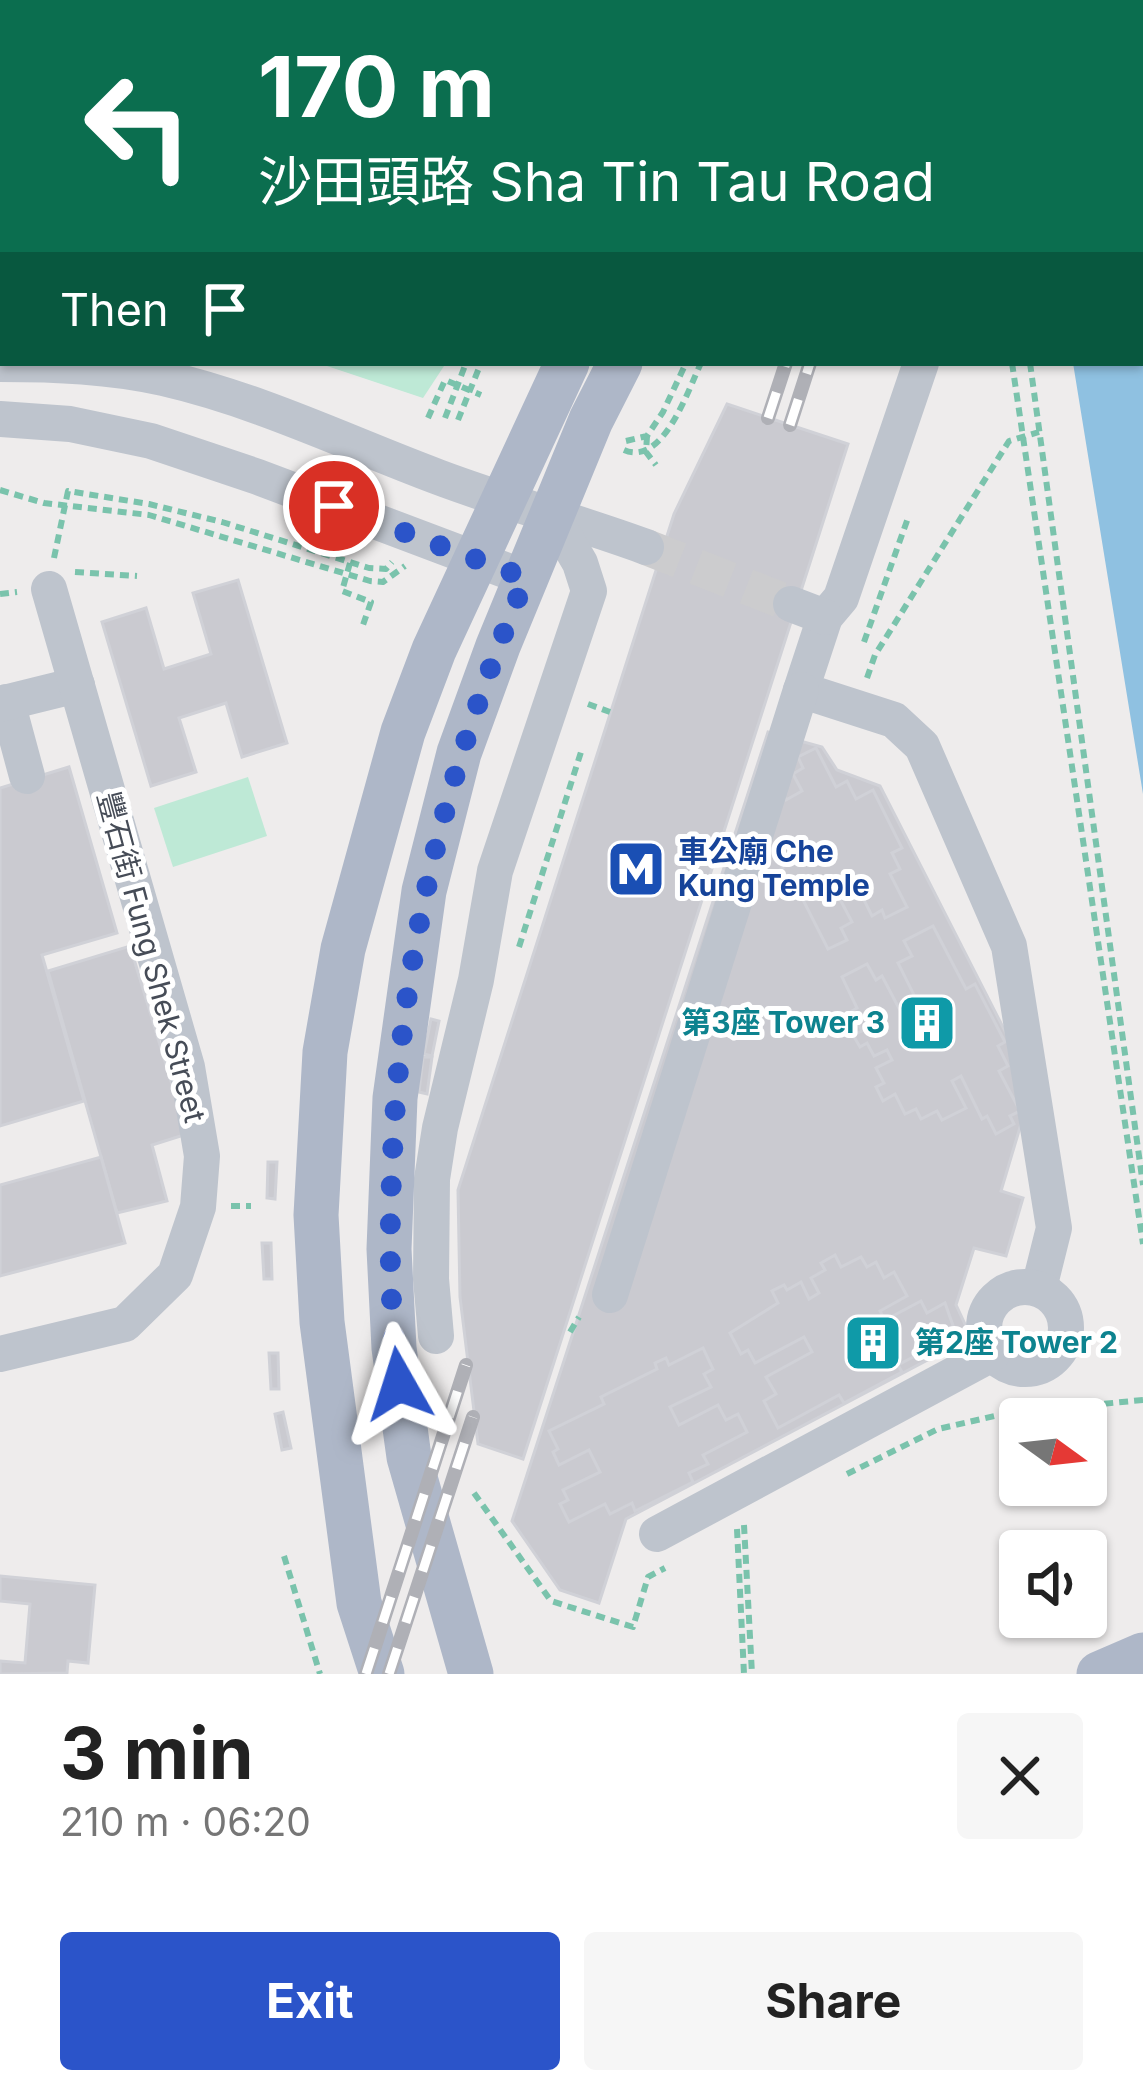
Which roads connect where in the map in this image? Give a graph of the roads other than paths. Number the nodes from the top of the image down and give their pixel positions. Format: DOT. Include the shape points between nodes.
graph roads {
  1 [pos="82,366"];
  2 [pos="565,366"];
  3 [pos="619,366"];
  4 [pos="920,366"];
  5 [pos="0,419"];
  6 [pos="502,500"];
  7 [pos="552,515"];
  8 [pos="646,547"];
  9 [pos="476,560"];
  10 [pos="526,578"];
  11 [pos="50,580"];
  12 [pos="77,685"];
  13 [pos="801,690"];
  14 [pos="3,703"];
  15 [pos="27,776"];
  16 [pos="428,1180"];
  17 [pos="1039,1288"];
  18 [pos="610,1295"];
  19 [pos="436,1336"];
  20 [pos="0,1354"];
  21 [pos="992,1354"];
  22 [pos="657,1534"];
  23 [pos="1143,1655"];
  24 [pos="382,1674"];
  25 [pos="472,1674"];
  26 [pos="1099,1674"];
  1 -- 6 [label="street" via="215,392"];
  2 -- 6 [label="main road"];
  3 -- 7 [label="main road"];
  4 -- 13 [label="street" via="841,598 808,610"];
  5 -- 9 [label="street" via="151,441"];
  6 -- 7 [label="street"];
  6 -- 9 [label="main road"];
  7 -- 8 [label="street"];
  7 -- 10 [label="main road"];
  7 -- 16 [label="street" via="589,591 495,871"];
  9 -- 10 [label="street"];
  9 -- 24 [label="main road" via="397,750 325,1052 316,1215 322,1322 359,1603"];
  10 -- 16 [label="main road" via="459,753 432,854 403,1026"];
  11 -- 12 [label="street, 豐石街 Fung Shek Street"];
  12 -- 14 [label="street"];
  12 -- 20 [label="street, 豐石街 Fung Shek Street" via="187,1067 202,1156 198,1207 175,1275 125,1324"];
  13 -- 17 [label="street" via="894,720 922,746 1010,946 1054,1228"];
  13 -- 18 [label="street"];
  14 -- 15 [label="street"];
  16 -- 19 [label="street"];
  16 -- 25 [label="main road" via="389,1249 393,1334 409,1457"];
  17 -- 21 [label="street" via="978,1295"];
  17 -- 21 [label="street" via="1064,1314 1059,1352 1026,1369"];
  21 -- 22 [label="street"];
  23 -- 26 [label="main road"];
}
